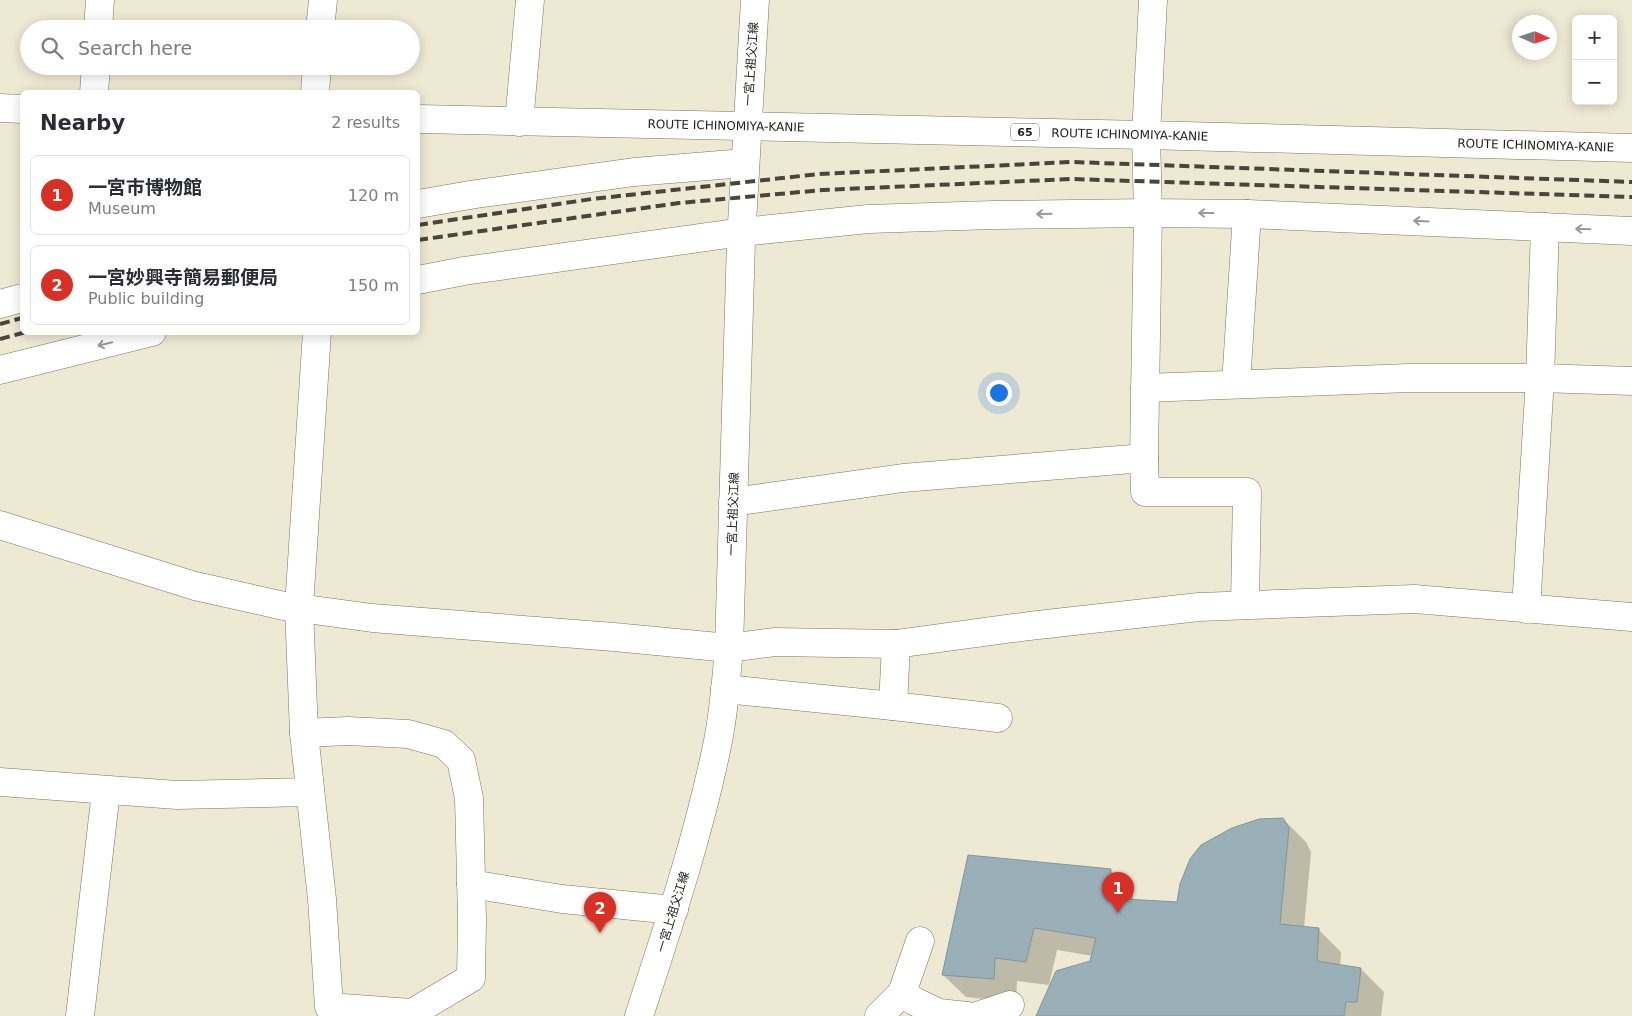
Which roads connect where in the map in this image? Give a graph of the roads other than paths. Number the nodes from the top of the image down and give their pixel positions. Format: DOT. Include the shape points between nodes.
graph roads {
  1 [pos="100,0"];
  2 [pos="323,0"];
  3 [pos="530,0"];
  4 [pos="755,0"];
  5 [pos="1153,0"];
  6 [pos="99,20"];
  7 [pos="321,20"];
  8 [pos="95,75"];
  9 [pos="316,75"];
  10 [pos="94,90"];
  11 [pos="315,90"];
  12 [pos="0,108"];
  13 [pos="20,109"];
  14 [pos="420,119"];
  15 [pos="519,122"];
  16 [pos="747,126"];
  17 [pos="1146,135"];
  18 [pos="1632,148"];
  19 [pos="745,163"];
  20 [pos="420,204"];
  21 [pos="1148,213"];
  22 [pos="1247,214"];
  23 [pos="1545,227"];
  24 [pos="1632,231"];
  25 [pos="742,232"];
  26 [pos="420,280"];
  27 [pos="20,299"];
  28 [pos="0,304"];
  29 [pos="140,335"];
  30 [pos="317,335"];
  31 [pos="0,370"];
  32 [pos="1540,378"];
  33 [pos="1632,381"];
  34 [pos="1236,384"];
  35 [pos="1145,388"];
  36 [pos="1144,458"];
  37 [pos="733,502"];
  38 [pos="0,526"];
  39 [pos="1245,605"];
  40 [pos="299,608"];
  41 [pos="1526,609"];
  42 [pos="1632,617"];
  43 [pos="896,644"];
  44 [pos="729,648"];
  45 [pos="724,689"];
  46 [pos="893,706"];
  47 [pos="998,718"];
  48 [pos="304,733"];
  49 [pos="0,782"];
  50 [pos="106,791"];
  51 [pos="310,792"];
  52 [pos="471,884"];
  53 [pos="674,910"];
  54 [pos="920,941"];
  55 [pos="902,993"];
  56 [pos="1010,1005"];
  57 [pos="412,1014"];
  58 [pos="80,1016"];
  59 [pos="639,1016"];
  60 [pos="879,1016"];
  61 [pos="968,1016"];
  62 [pos="977,1016"];
  1 -- 6 [label="street"];
  2 -- 7 [label="street"];
  3 -- 15 [label="street"];
  4 -- 16 [label="street, 一宮上祖父江線"];
  5 -- 17 [label="street"];
  8 -- 10 [label="street"];
  9 -- 11 [label="street"];
  12 -- 13 [label="street"];
  14 -- 15 [label="street, ROUTE ICHINOMIYA-KANIE / 65"];
  15 -- 16 [label="street, ROUTE ICHINOMIYA-KANIE / 65"];
  16 -- 17 [label="street, ROUTE ICHINOMIYA-KANIE / 65"];
  16 -- 19 [label="street, 一宮上祖父江線"];
  17 -- 18 [label="street, ROUTE ICHINOMIYA-KANIE / 65"];
  17 -- 21 [label="street"];
  19 -- 20 [label="street" via="634,172"];
  19 -- 25 [label="street, 一宮上祖父江線"];
  22 -- 21 [label="street, one-way"];
  21 -- 25 [label="street, one-way" via="868,219"];
  21 -- 35 [label="street"];
  23 -- 22 [label="street, one-way"];
  22 -- 34 [label="street"];
  24 -- 23 [label="street, one-way"];
  23 -- 32 [label="street"];
  25 -- 26 [label="street"];
  25 -- 37 [label="street, 一宮上祖父江線"];
  27 -- 28 [label="street"];
  29 -- 31 [label="street, one-way"];
  30 -- 40 [label="street"];
  32 -- 33 [label="street"];
  32 -- 34 [label="street" via="1408,378"];
  32 -- 41 [label="street"];
  34 -- 35 [label="street"];
  35 -- 36 [label="street"];
  36 -- 37 [label="street" via="903,478"];
  36 -- 39 [label="street" via="1145,492 1247,492"];
  37 -- 44 [label="street, 一宮上祖父江線"];
  38 -- 40 [label="street" via="196,586"];
  39 -- 41 [label="street" via="1414,599"];
  39 -- 43 [label="street" via="1028,626"];
  40 -- 44 [label="street" via="372,618"];
  40 -- 48 [label="street"];
  41 -- 42 [label="street"];
  43 -- 44 [label="street" via="775,642"];
  43 -- 46 [label="street"];
  44 -- 45 [label="street, 一宮上祖父江線"];
  45 -- 46 [label="street"];
  45 -- 53 [label="street, 一宮上祖父江線" via="718,744"];
  46 -- 47 [label="street"];
  48 -- 51 [label="street"];
  48 -- 52 [label="street" via="408,734 444,744 461,760 469,798"];
  49 -- 50 [label="street"];
  50 -- 51 [label="street" via="177,795"];
  50 -- 58 [label="street"];
  51 -- 57 [label="street" via="322,899 329,1008"];
  52 -- 53 [label="street" via="562,899"];
  52 -- 57 [label="street" via="471,978"];
  53 -- 59 [label="street, 一宮上祖父江線"];
  54 -- 55 [label="street"];
  55 -- 60 [label="street"];
  55 -- 61 [label="street" via="939,1013"];
  56 -- 62 [label="street"];
}
